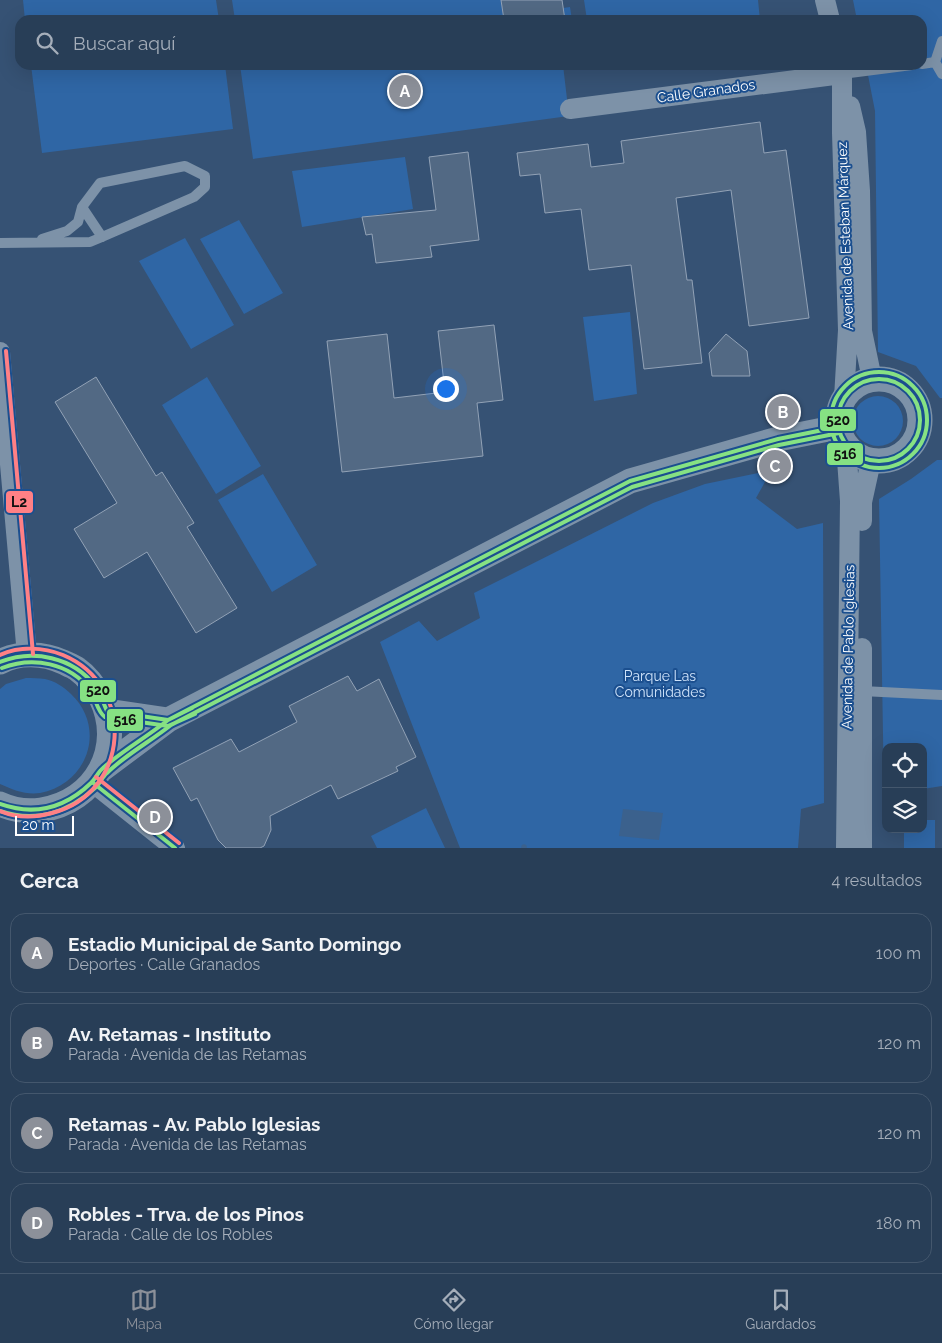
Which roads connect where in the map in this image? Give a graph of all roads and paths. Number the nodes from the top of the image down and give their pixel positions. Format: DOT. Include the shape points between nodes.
graph roads {
  1 [pos="826,0"];
  2 [pos="829,15"];
  3 [pos="942,41"];
  4 [pos="936,62"];
  5 [pos="927,63"];
  6 [pos="834,70"];
  7 [pos="841,70"];
  8 [pos="841,70"];
  9 [pos="942,74"];
  10 [pos="570,109"];
  11 [pos="82,206"];
  12 [pos="102,237"];
  13 [pos="31,242"];
  14 [pos="0,243"];
  15 [pos="0,352"];
  16 [pos="872,379"];
  17 [pos="844,398"];
  18 [pos="931,425"];
  19 [pos="842,437"];
  20 [pos="871,461"];
  21 [pos="6,474"];
  22 [pos="27,655"];
  23 [pos="0,662"];
  24 [pos="862,691"];
  25 [pos="942,695"];
  26 [pos="107,711"];
  27 [pos="168,720"];
  28 [pos="97,776"];
  29 [pos="0,804"];
  30 [pos="175,848"];
  31 [pos="846,848"];
  32 [pos="862,848"];
  1 -- 2 [label="street"];
  3 -- 4 [label="lane"];
  4 -- 5 [label="lane"];
  4 -- 9 [label="lane"];
  6 -- 10 [label="street, Calle Granados"];
  7 -- 16 [label="street, Avenida de Esteban Márquez" via="856,132 862,331"];
  8 -- 17 [label="street, Avenida de Esteban Márquez" via="848,330"];
  11 -- 12 [label="lane"];
  11 -- 12 [label="lane" via="100,183 185,166 204,176 205,187 194,197"];
  11 -- 13 [label="lane" via="78,222 66,231"];
  12 -- 13 [label="lane" via="90,242"];
  13 -- 14 [label="lane"];
  15 -- 21 [label="street"];
  16 -- 17 [label="street" via="856,386"];
  16 -- 18 [label="street" via="885,379 908,390"];
  17 -- 19 [label="street" via="838,412"];
  18 -- 20 [label="street" via="898,458"];
  19 -- 20 [label="street" via="853,453"];
  19 -- 27 [label="street" via="778,439 630,481"];
  19 -- 31 [label="street, Avenida de Pablo Iglesias" via="850,501"];
  20 -- 24 [label="street, Avenida de Pablo Iglesias" via="862,502"];
  21 -- 22 [label="street"];
  22 -- 23 [label="street"];
  22 -- 26 [label="street" via="53,657 77,669 96,687"];
  24 -- 25 [label="lane"];
  24 -- 32 [label="street, Avenida de Pablo Iglesias"];
  26 -- 27 [label="street"];
  26 -- 28 [label="street" via="108,751"];
  27 -- 28 [label="street"];
  28 -- 29 [label="street" via="75,798 54,808 17,810"];
  28 -- 30 [label="street"];
}
